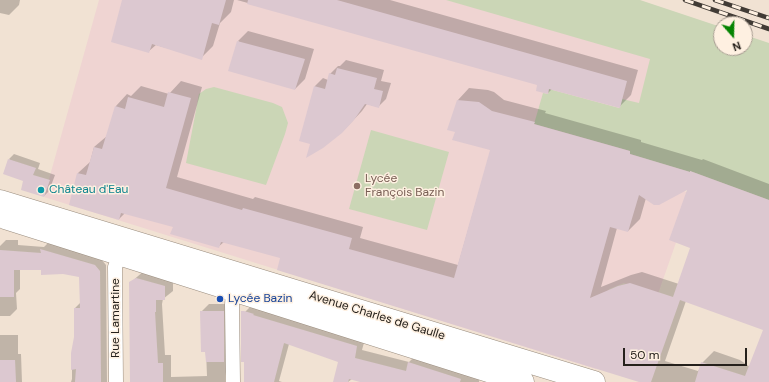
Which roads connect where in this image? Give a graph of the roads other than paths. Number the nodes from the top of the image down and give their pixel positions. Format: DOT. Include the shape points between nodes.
graph roads {
  1 [pos="0,201"];
  2 [pos="0,217"];
  3 [pos="120,255"];
  4 [pos="235,282"];
  5 [pos="116,382"];
  6 [pos="233,382"];
  7 [pos="523,382"];
  8 [pos="590,382"];
  1 -- 4 [label="main road, Avenue Charles de Gaulle"];
  2 -- 3 [label="main road, Avenue Charles de Gaulle"];
  3 -- 4 [label="main road, Avenue Charles de Gaulle"];
  3 -- 5 [label="street, Rue Lamartine" via="115,267"];
  4 -- 6 [label="street"];
  4 -- 7 [label="main road, Avenue Charles de Gaulle"];
  4 -- 8 [label="main road, Avenue Charles de Gaulle"];
}
